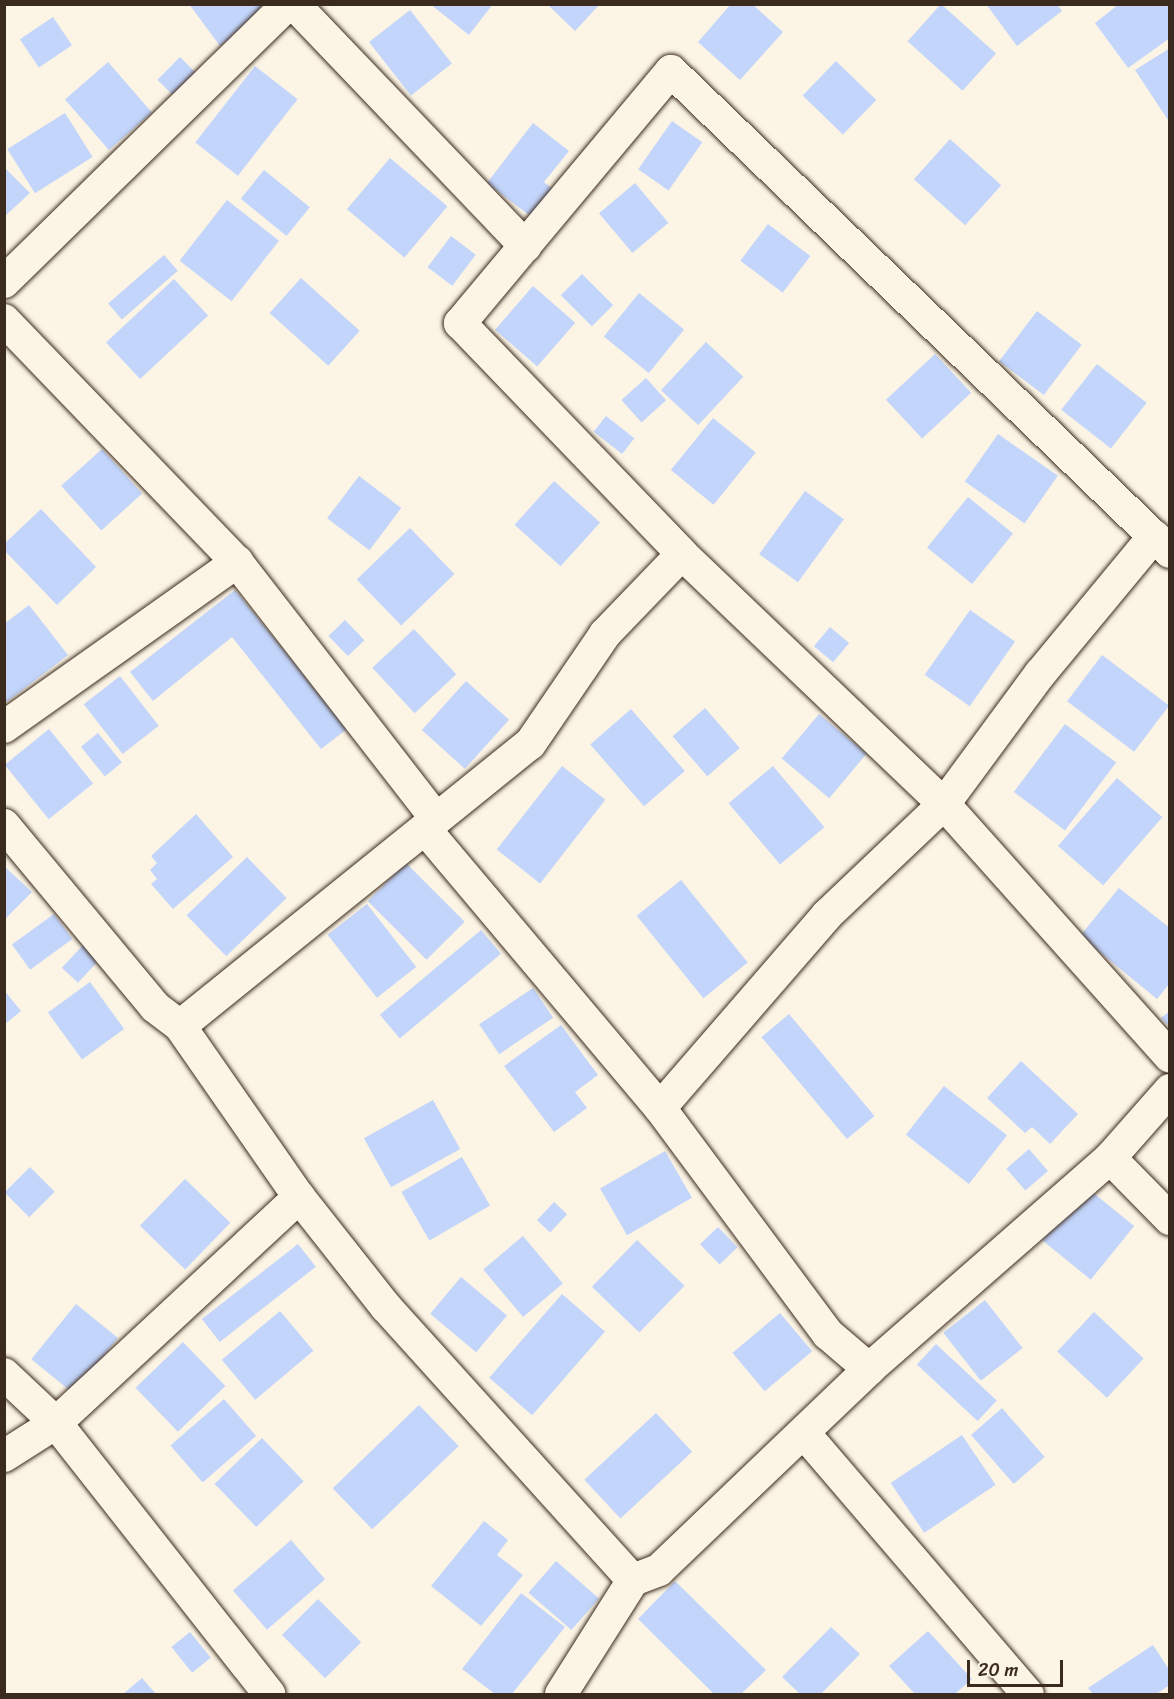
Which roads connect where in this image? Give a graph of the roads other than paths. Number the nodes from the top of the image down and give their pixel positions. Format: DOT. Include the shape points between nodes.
graph roads {
  1 [pos="288,4"];
  2 [pos="294,4"];
  3 [pos="525,246"];
  4 [pos="4,282"];
  5 [pos="4,320"];
  6 [pos="1162,544"];
  7 [pos="682,554"];
  8 [pos="237,561"];
  9 [pos="4,727"];
  10 [pos="944,804"];
  11 [pos="430,824"];
  12 [pos="4,825"];
  13 [pos="180,1026"];
  14 [pos="1170,1057"];
  15 [pos="1170,1089"];
  16 [pos="660,1108"];
  17 [pos="1110,1158"];
  18 [pos="299,1197"];
  19 [pos="1170,1220"];
  20 [pos="869,1369"];
  21 [pos="4,1374"];
  22 [pos="56,1423"];
  23 [pos="804,1433"];
  24 [pos="4,1456"];
  25 [pos="633,1580"];
  26 [pos="269,1695"];
  27 [pos="561,1695"];
  28 [pos="1028,1695"];
  1 -- 4 [label="street"];
  2 -- 3 [label="street"];
  3 -- 6 [label="street" via="671,71"];
  3 -- 7 [label="street" via="460,323"];
  5 -- 8 [label="street"];
  6 -- 10 [label="street" via="1040,674"];
  7 -- 10 [label="street"];
  7 -- 11 [label="street" via="606,634 530,744"];
  8 -- 9 [label="street"];
  8 -- 11 [label="street"];
  10 -- 14 [label="street"];
  10 -- 16 [label="street" via="827,915"];
  11 -- 13 [label="street"];
  11 -- 16 [label="street"];
  12 -- 13 [label="street" via="155,1007"];
  13 -- 18 [label="street"];
  15 -- 17 [label="street"];
  16 -- 20 [label="street" via="828,1334"];
  17 -- 19 [label="street"];
  17 -- 20 [label="street"];
  18 -- 22 [label="street"];
  18 -- 25 [label="street" via="386,1307"];
  20 -- 23 [label="street"];
  21 -- 22 [label="street"];
  22 -- 24 [label="street"];
  22 -- 26 [label="street"];
  23 -- 25 [label="street" via="659,1569"];
  23 -- 28 [label="street"];
  25 -- 27 [label="street"];
}
